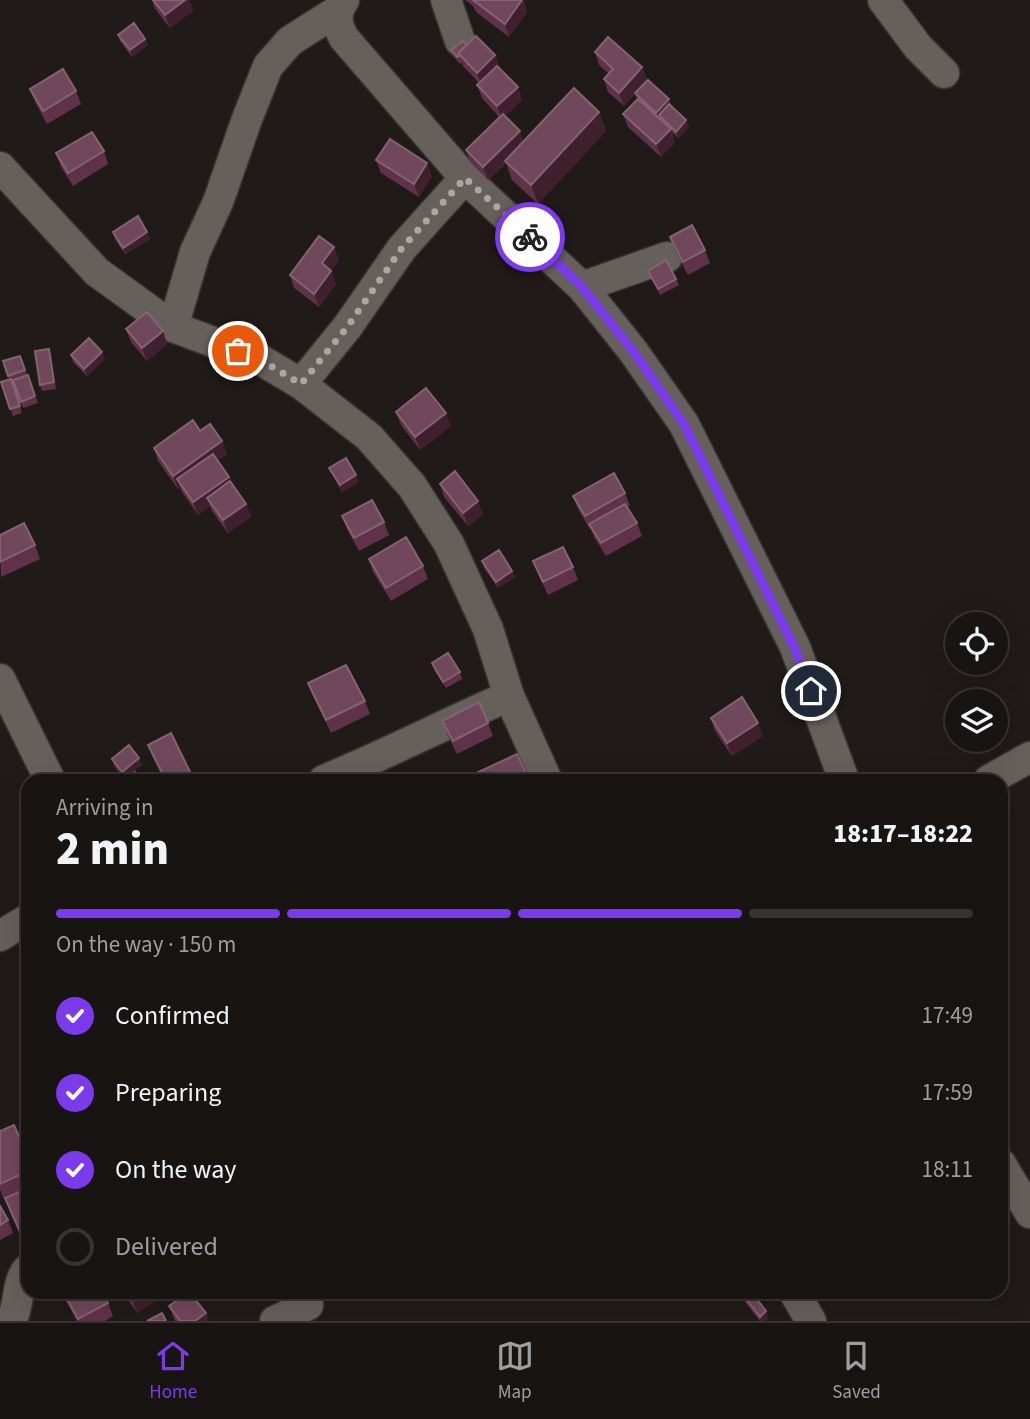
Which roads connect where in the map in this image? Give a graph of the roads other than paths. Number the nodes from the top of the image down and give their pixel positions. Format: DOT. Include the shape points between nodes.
graph roads {
  1 [pos="446,0"];
  2 [pos="883,0"];
  3 [pos="341,5"];
  4 [pos="460,41"];
  5 [pos="944,73"];
  6 [pos="0,167"];
  7 [pos="465,178"];
  8 [pos="667,257"];
  9 [pos="582,287"];
  10 [pos="173,327"];
  11 [pos="301,384"];
  12 [pos="0,679"];
  13 [pos="509,696"];
  14 [pos="1030,757"];
  15 [pos="47,774"];
  16 [pos="339,774"];
  17 [pos="544,774"];
  18 [pos="842,774"];
  19 [pos="1000,774"];
  20 [pos="21,923"];
  21 [pos="0,936"];
  22 [pos="1008,1176"];
  23 [pos="1030,1213"];
  24 [pos="21,1284"];
  25 [pos="798,1299"];
  26 [pos="309,1306"];
  27 [pos="11,1321"];
  28 [pos="275,1321"];
  29 [pos="811,1321"];
  1 -- 4 [label="street"];
  2 -- 5 [label="street"];
  3 -- 7 [label="street" via="337,24 344,38"];
  3 -- 10 [label="street" via="290,41 268,66 195,252"];
  6 -- 10 [label="street" via="97,272"];
  7 -- 9 [label="street"];
  7 -- 11 [label="street" via="402,248"];
  8 -- 9 [label="street"];
  9 -- 18 [label="street" via="684,424 794,647"];
  10 -- 11 [label="street" via="259,359"];
  11 -- 13 [label="street" via="369,437 412,486 449,544 488,629"];
  12 -- 15 [label="street"];
  13 -- 16 [label="street"];
  13 -- 17 [label="street"];
  14 -- 19 [label="street"];
  20 -- 21 [label="street"];
  22 -- 23 [label="street"];
  24 -- 27 [label="street"];
  25 -- 29 [label="street"];
  26 -- 28 [label="street"];
}
